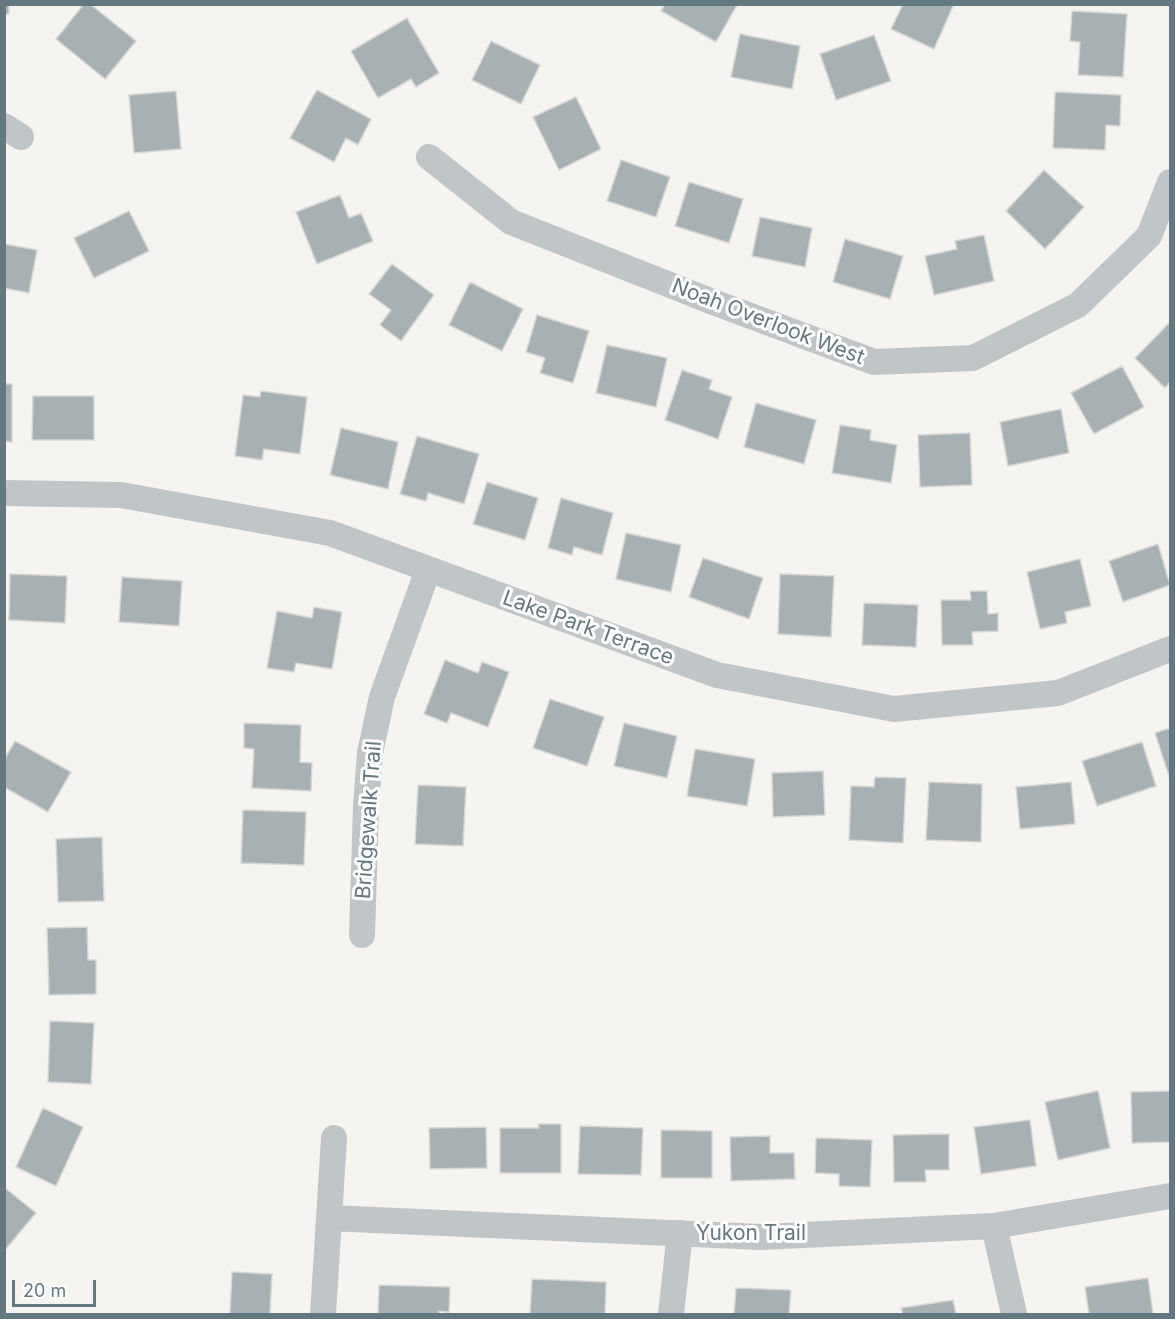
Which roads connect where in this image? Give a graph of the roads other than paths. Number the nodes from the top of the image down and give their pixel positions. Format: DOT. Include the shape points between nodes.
graph roads {
  1 [pos="429,157"];
  2 [pos="1170,182"];
  3 [pos="4,493"];
  4 [pos="428,570"];
  5 [pos="1170,649"];
  6 [pos="362,935"];
  7 [pos="334,1138"];
  8 [pos="1170,1196"];
  9 [pos="329,1218"];
  10 [pos="994,1226"];
  11 [pos="680,1233"];
  12 [pos="323,1314"];
  13 [pos="671,1314"];
  14 [pos="1014,1314"];
  1 -- 2 [label="street, Noah Overlook West" via="510,222 874,362 973,358 1078,305 1149,236"];
  3 -- 4 [label="street, Lake Park Terrace" via="121,495 330,533"];
  4 -- 5 [label="street, Lake Park Terrace" via="717,675 894,709 1058,693"];
  4 -- 6 [label="street, Bridgewalk Trail" via="382,697 370,753"];
  7 -- 9 [label="street"];
  8 -- 10 [label="street, Yukon Trail"];
  9 -- 11 [label="street, Yukon Trail"];
  9 -- 12 [label="street"];
  10 -- 11 [label="street, Yukon Trail" via="761,1237"];
  10 -- 14 [label="street"];
  11 -- 13 [label="street"];
}
